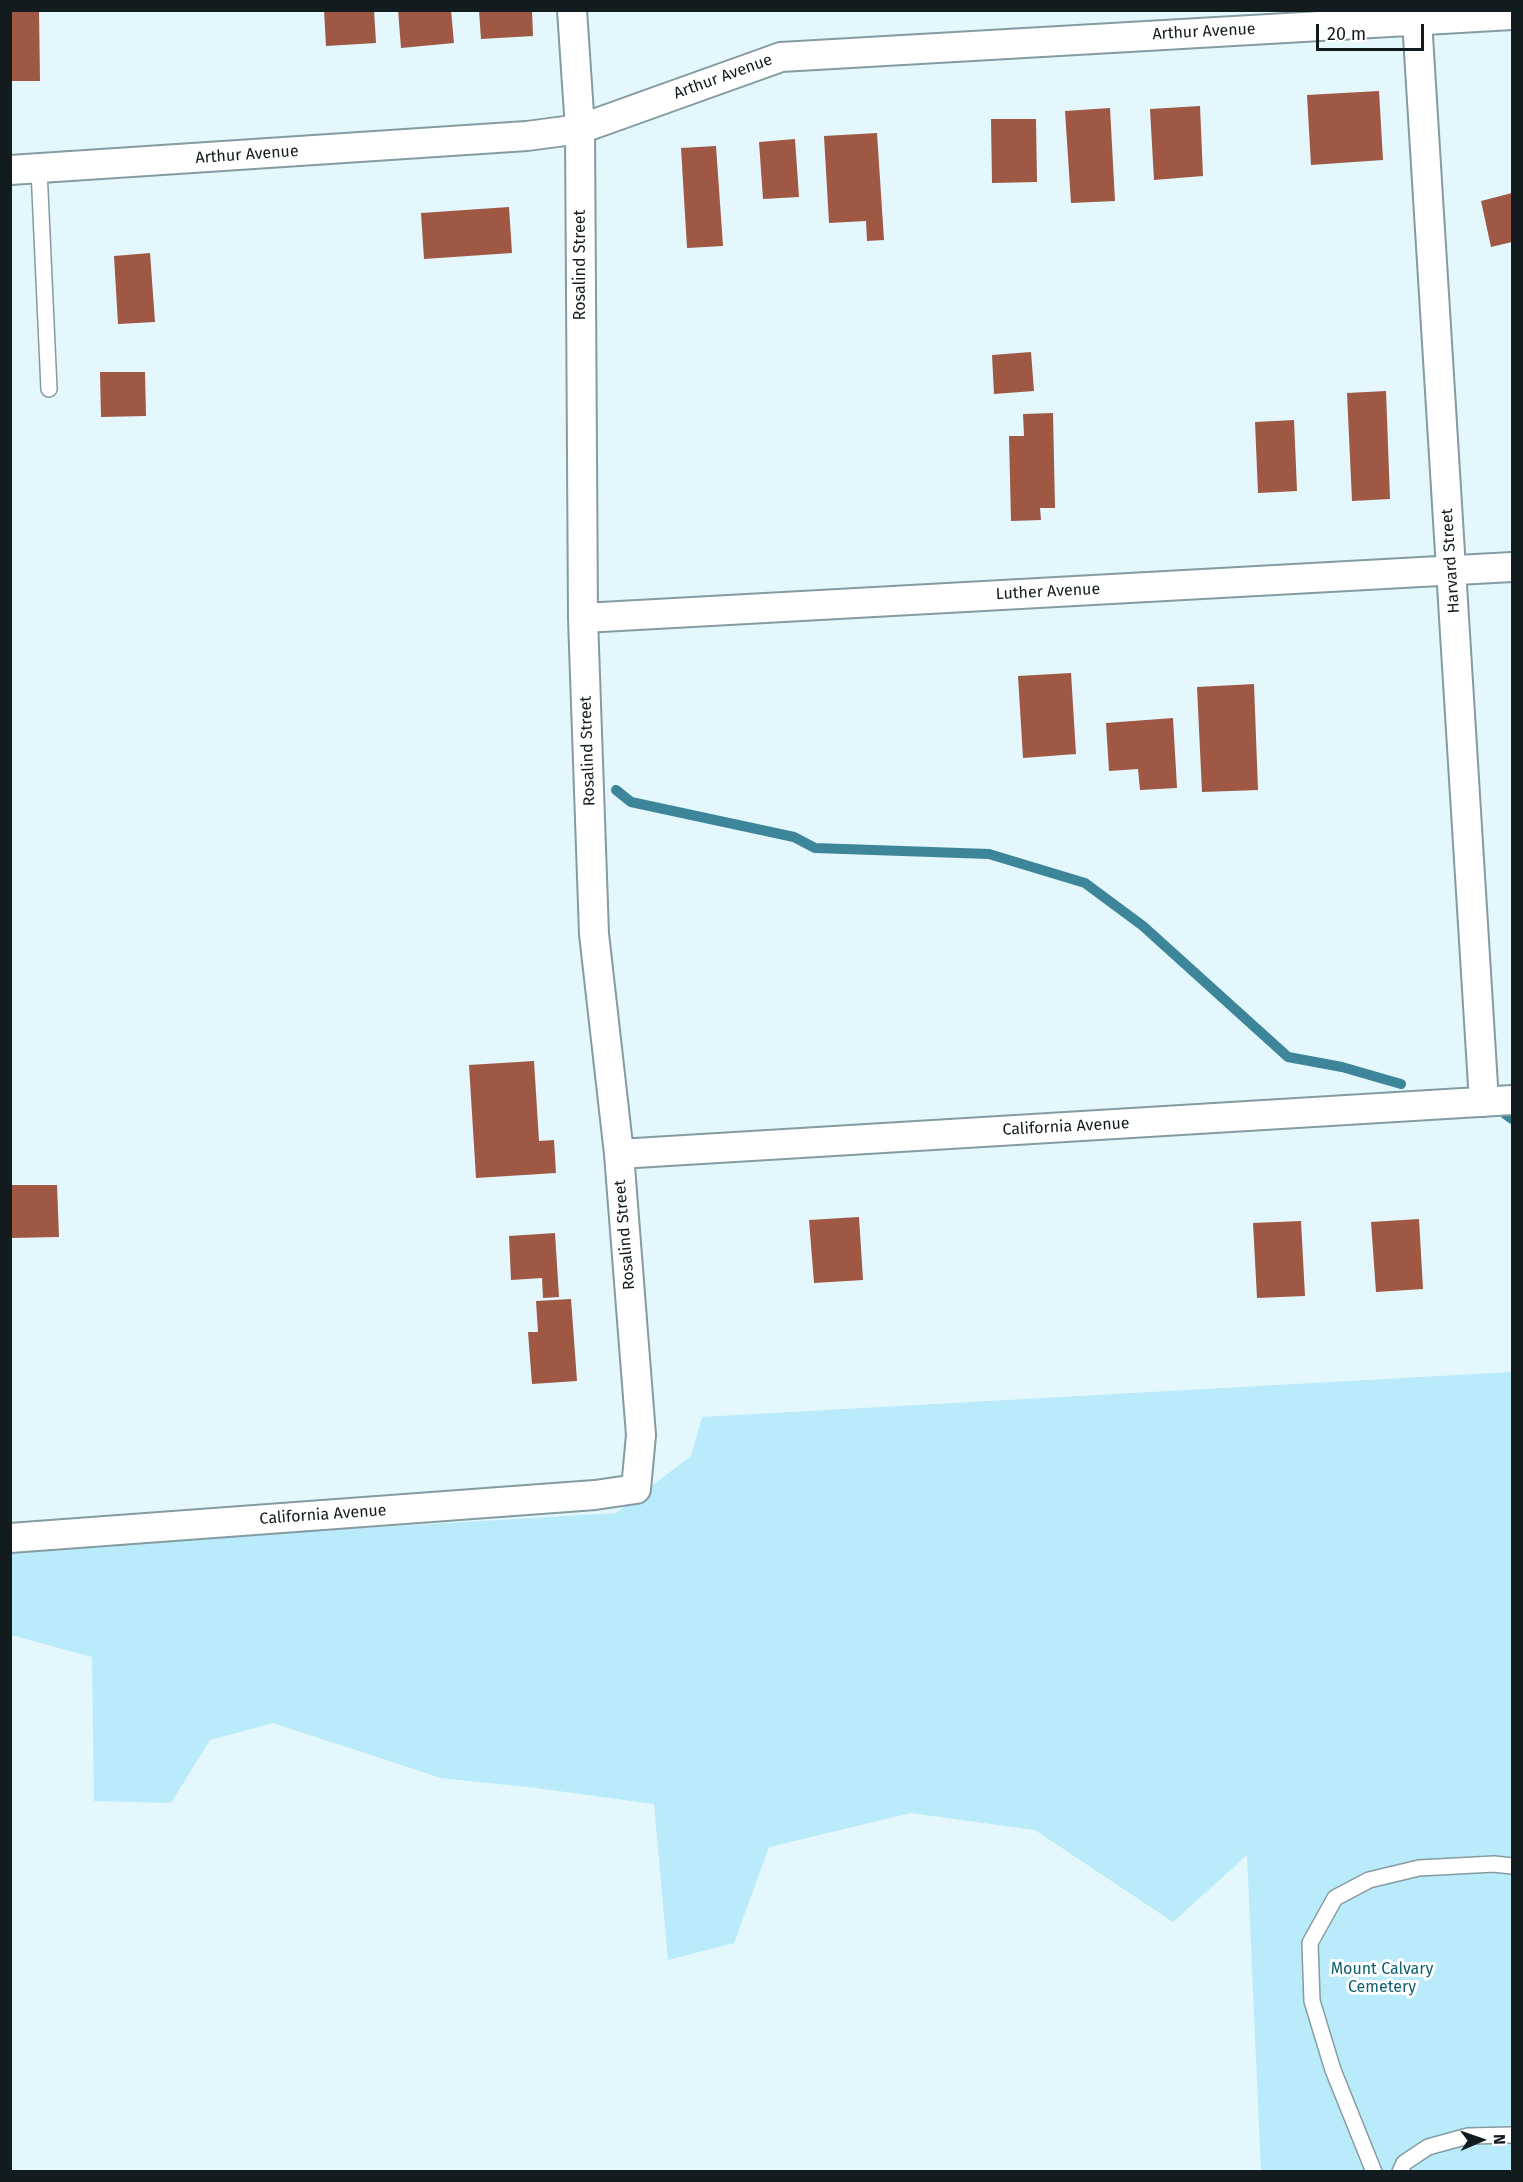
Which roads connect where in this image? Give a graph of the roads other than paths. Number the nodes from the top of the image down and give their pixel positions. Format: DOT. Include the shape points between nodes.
graph roads {
  1 [pos="572,10"];
  2 [pos="1512,15"];
  3 [pos="1417,20"];
  4 [pos="580,129"];
  5 [pos="39,169"];
  6 [pos="10,170"];
  7 [pos="49,389"];
  8 [pos="1512,567"];
  9 [pos="1451,570"];
  10 [pos="583,618"];
  11 [pos="1512,1100"];
  12 [pos="1484,1102"];
  13 [pos="619,1154"];
  14 [pos="636,1489"];
  15 [pos="10,1538"];
  16 [pos="1512,1866"];
  17 [pos="1512,2135"];
  18 [pos="1374,2172"];
  19 [pos="1400,2172"];
  1 -- 4 [label="street, Rosalind Street"];
  2 -- 3 [label="street, Arthur Avenue"];
  3 -- 4 [label="street, Arthur Avenue" via="781,57"];
  3 -- 9 [label="street, Harvard Street"];
  4 -- 5 [label="street, Arthur Avenue"];
  4 -- 10 [label="street, Rosalind Street"];
  5 -- 6 [label="street, Arthur Avenue"];
  5 -- 7 [label="lane"];
  8 -- 9 [label="street, Luther Avenue"];
  9 -- 10 [label="street, Luther Avenue"];
  9 -- 12 [label="street, Harvard Street"];
  10 -- 13 [label="street, Rosalind Street" via="594,934"];
  11 -- 12 [label="street, California Avenue"];
  12 -- 13 [label="street, California Avenue"];
  13 -- 14 [label="street, Rosalind Street" via="641,1435"];
  14 -- 15 [label="street, California Avenue"];
  16 -- 18 [label="lane" via="1419,1868 1369,1880 1335,1898 1310,1943 1312,2001 1333,2070"];
  17 -- 19 [label="lane" via="1468,2136 1428,2147 1404,2163"];
}
